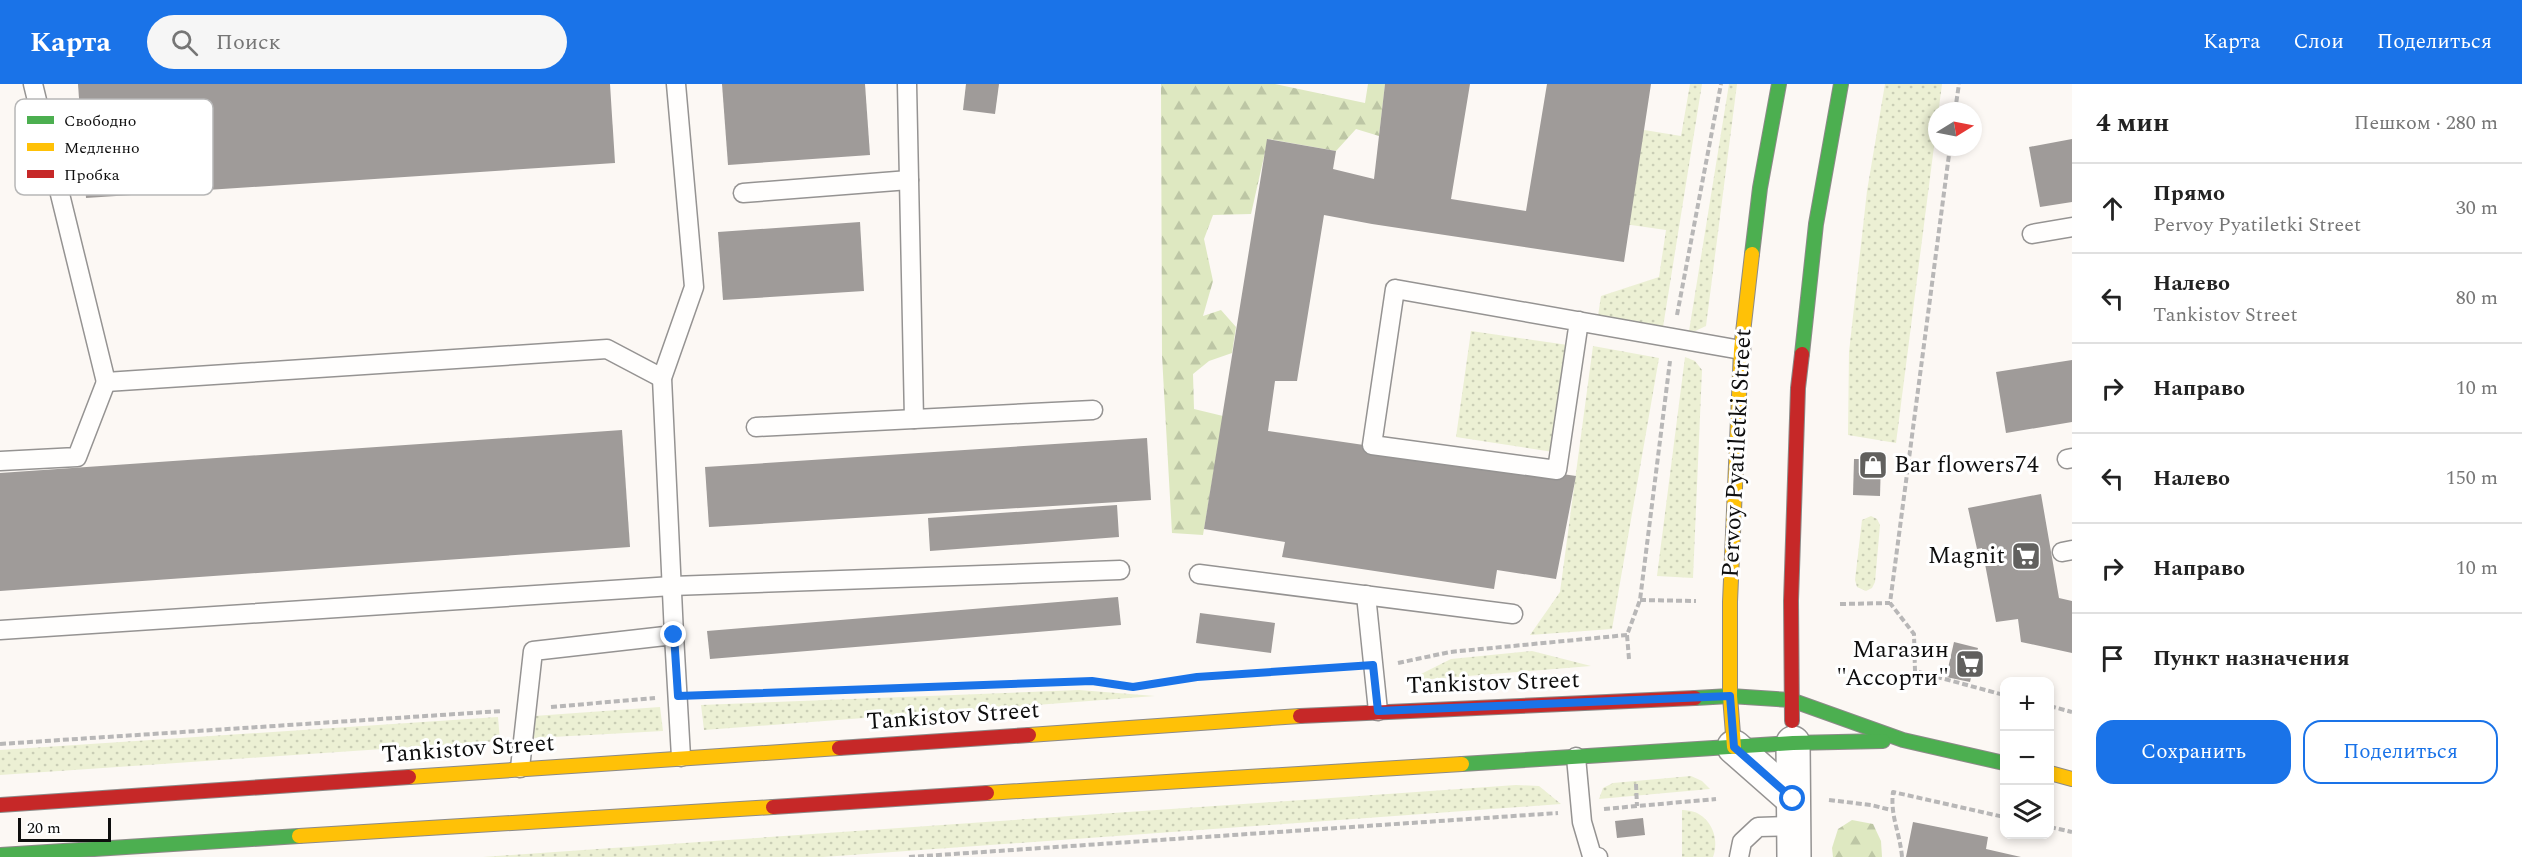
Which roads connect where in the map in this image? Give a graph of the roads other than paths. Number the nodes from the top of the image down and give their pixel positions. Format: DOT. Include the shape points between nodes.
graph roads {
  1 [pos="33,84"];
  2 [pos="676,84"];
  3 [pos="907,84"];
  4 [pos="1779,84"];
  5 [pos="1841,84"];
  6 [pos="37,99"];
  7 [pos="909,180"];
  8 [pos="743,193"];
  9 [pos="60,195"];
  10 [pos="2072,227"];
  11 [pos="2032,234"];
  12 [pos="1580,321"];
  13 [pos="1741,350"];
  14 [pos="662,378"];
  15 [pos="106,382"];
  16 [pos="1093,410"];
  17 [pos="914,419"];
  18 [pos="756,427"];
  19 [pos="0,462"];
  20 [pos="1120,570"];
  21 [pos="1199,574"];
  22 [pos="672,586"];
  23 [pos="1366,596"];
  24 [pos="1512,614"];
  25 [pos="0,630"];
  26 [pos="674,635"];
  27 [pos="1730,696"];
  28 [pos="1791,700"];
  29 [pos="1378,711"];
  30 [pos="1903,740"];
  31 [pos="1793,743"];
  32 [pos="1734,747"];
  33 [pos="681,757"];
  34 [pos="1576,757"];
  35 [pos="2000,762"];
  36 [pos="520,768"];
  37 [pos="2054,774"];
  38 [pos="2072,778"];
  39 [pos="0,805"];
  40 [pos="1793,827"];
  41 [pos="0,855"];
  42 [pos="1598,857"];
  43 [pos="1739,857"];
  1 -- 6 [label="lane"];
  2 -- 14 [label="lane" via="693,287"];
  3 -- 7 [label="lane"];
  4 -- 13 [label="main road, Pervoy Pyatiletki Street" via="1760,188"];
  5 -- 28 [label="main road" via="1816,224 1798,388"];
  7 -- 8 [label="lane"];
  7 -- 17 [label="lane"];
  9 -- 15 [label="lane"];
  10 -- 11 [label="lane"];
  12 -- 12 [label="lane" via="1395,290 1372,445 1557,470"];
  12 -- 13 [label="lane"];
  13 -- 27 [label="main road, Pervoy Pyatiletki Street"];
  14 -- 15 [label="lane" via="607,349"];
  14 -- 22 [label="lane"];
  15 -- 19 [label="lane" via="77,457"];
  16 -- 17 [label="lane"];
  17 -- 18 [label="lane"];
  20 -- 22 [label="lane"];
  21 -- 23 [label="lane"];
  22 -- 25 [label="lane"];
  22 -- 26 [label="lane"];
  23 -- 24 [label="lane"];
  23 -- 29 [label="lane"];
  26 -- 33 [label="lane"];
  26 -- 36 [label="lane" via="533,651"];
  27 -- 28 [label="main road, Tankistov Street"];
  27 -- 29 [label="main road, Tankistov Street"];
  27 -- 32 [label="main road, Pervoy Pyatiletki Street"];
  28 -- 30 [label="main road, Tankistov Street"];
  28 -- 31 [label="main road"];
  29 -- 33 [label="main road, Tankistov Street"];
  30 -- 31 [label="main road, Tankistov Street"];
  30 -- 35 [label="main road, Tankistov Street"];
  31 -- 32 [label="main road, Tankistov Street"];
  31 -- 40 [label="street"];
  32 -- 34 [label="main road, Tankistov Street"];
  32 -- 40 [label="street"];
  33 -- 36 [label="main road, Tankistov Street"];
  34 -- 41 [label="main road, Tankistov Street"];
  34 -- 42 [label="lane" via="1581,811 1592,856"];
  36 -- 39 [label="main road, Tankistov Street"];
  37 -- 38 [label="main road"];
  40 -- 43 [label="lane" via="1758,827 1743,842"];
}
